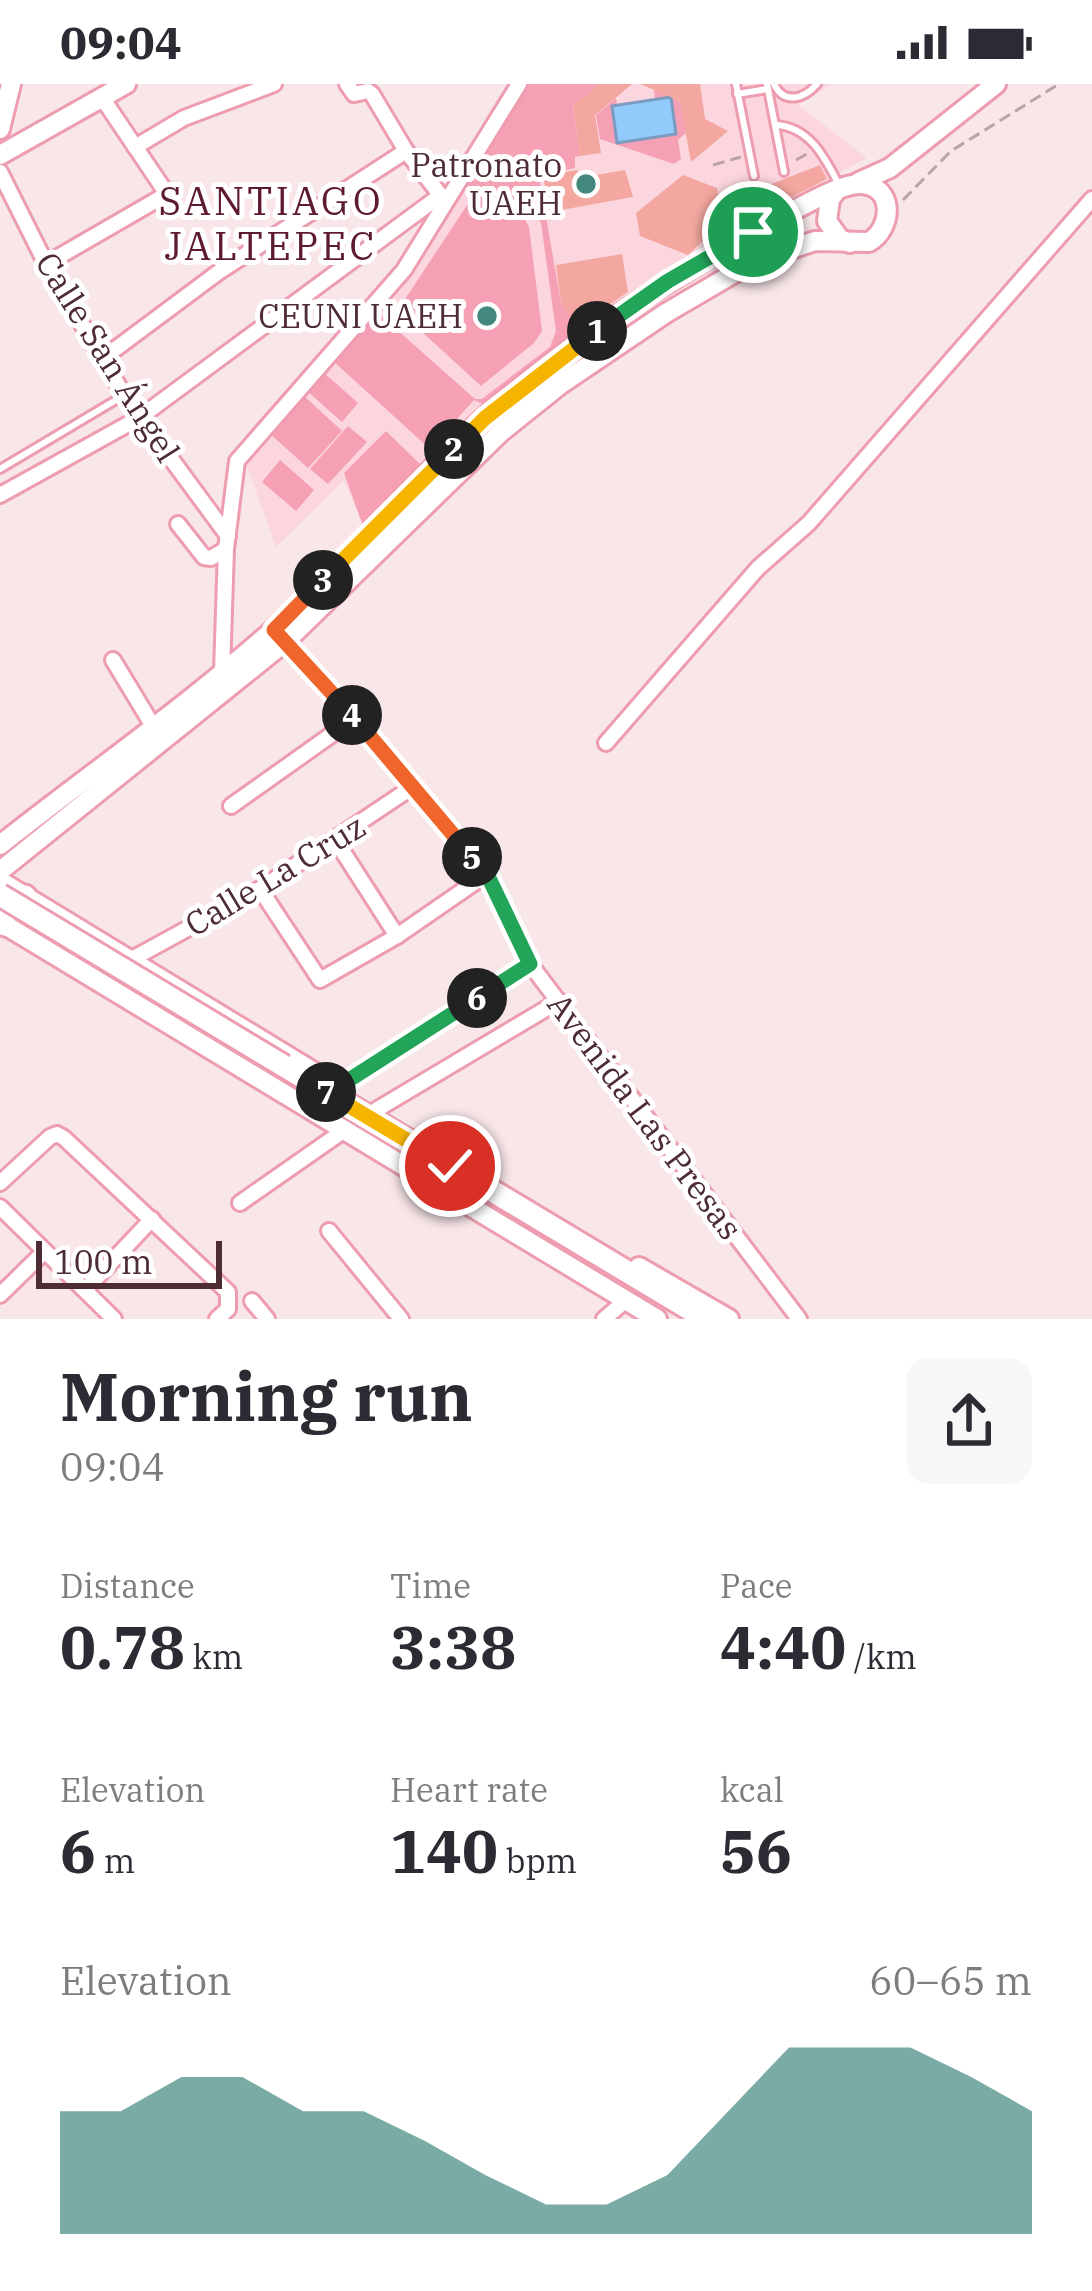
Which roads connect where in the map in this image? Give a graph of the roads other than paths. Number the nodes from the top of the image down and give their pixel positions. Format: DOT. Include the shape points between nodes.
graph roads {
  1 [pos="11,84"];
  2 [pos="126,84"];
  3 [pos="274,84"];
  4 [pos="347,84"];
  5 [pos="519,84"];
  6 [pos="817,84"];
  7 [pos="996,84"];
  8 [pos="769,86"];
  9 [pos="737,89"];
  10 [pos="104,100"];
  11 [pos="776,125"];
  12 [pos="0,129"];
  13 [pos="135,147"];
  14 [pos="406,152"];
  15 [pos="0,155"];
  16 [pos="906,156"];
  17 [pos="0,172"];
  18 [pos="784,172"];
  19 [pos="754,176"];
  20 [pos="843,188"];
  21 [pos="884,196"];
  22 [pos="1092,199"];
  23 [pos="444,200"];
  24 [pos="850,244"];
  25 [pos="46,264"];
  26 [pos="102,359"];
  27 [pos="124,395"];
  28 [pos="139,418"];
  29 [pos="0,469"];
  30 [pos="0,495"];
  31 [pos="178,524"];
  32 [pos="227,542"];
  33 [pos="279,636"];
  34 [pos="112,660"];
  35 [pos="222,672"];
  36 [pos="355,718"];
  37 [pos="153,726"];
  38 [pos="606,743"];
  39 [pos="414,786"];
  40 [pos="231,806"];
  41 [pos="3,837"];
  42 [pos="336,841"];
  43 [pos="0,871"];
  44 [pos="487,874"];
  45 [pos="0,881"];
  46 [pos="260,889"];
  47 [pos="0,895"];
  48 [pos="25,896"];
  49 [pos="2,918"];
  50 [pos="397,936"];
  51 [pos="132,959"];
  52 [pos="530,964"];
  53 [pos="559,1001"];
  54 [pos="282,1070"];
  55 [pos="325,1097"];
  56 [pos="376,1110"];
  57 [pos="346,1129"];
  58 [pos="0,1183"];
  59 [pos="240,1203"];
  60 [pos="0,1207"];
  61 [pos="152,1219"];
  62 [pos="329,1231"];
  63 [pos="44,1252"];
  64 [pos="85,1290"];
  65 [pos="0,1295"];
  66 [pos="252,1300"];
  67 [pos="626,1301"];
  68 [pos="114,1319"];
  69 [pos="217,1319"];
  70 [pos="267,1319"];
  71 [pos="401,1319"];
  72 [pos="604,1319"];
  73 [pos="657,1319"];
  74 [pos="688,1319"];
  75 [pos="706,1319"];
  76 [pos="729,1319"];
  77 [pos="799,1319"];
  1 -- 12 [label="street"];
  2 -- 10 [label="street"];
  3 -- 13 [label="street" via="184,118"];
  4 -- 14 [label="street" via="354,94 372,94"];
  5 -- 23 [label="street"];
  6 -- 8 [label="lane" via="789,98"];
  7 -- 16 [label="street"];
  8 -- 9 [label="lane"];
  8 -- 11 [label="lane"];
  9 -- 19 [label="lane"];
  10 -- 13 [label="street"];
  10 -- 15 [label="street"];
  11 -- 18 [label="lane"];
  11 -- 20 [label="lane" via="811,140"];
  13 -- 25 [label="street" via="167,194"];
  14 -- 23 [label="street"];
  14 -- 26 [label="street" via="238,258"];
  16 -- 20 [label="street"];
  16 -- 21 [label="street"];
  17 -- 25 [label="street, Calle San Ángel"];
  20 -- 21 [label="street" via="875,187"];
  20 -- 24 [label="street" via="830,200 827,221"];
  20 -- 33 [label="street" via="764,221 564,353 500,405"];
  21 -- 24 [label="street" via="878,237"];
  22 -- 38 [label="street"];
  23 -- 28 [label="street"];
  23 -- 32 [label="street" via="404,270 244,450 234,470"];
  24 -- 33 [label="street" via="800,244 755,261 561,384"];
  25 -- 26 [label="street, Calle San Ángel"];
  26 -- 27 [label="street, Calle San Ángel"];
  27 -- 28 [label="street, Calle San Ángel"];
  27 -- 29 [label="lane"];
  28 -- 30 [label="street"];
  28 -- 32 [label="street, Calle San Ángel"];
  31 -- 32 [label="street" via="204,556"];
  32 -- 35 [label="street"];
  33 -- 35 [label="street"];
  33 -- 36 [label="street, Avenida Las Presas"];
  33 -- 43 [label="street"];
  34 -- 37 [label="street"];
  35 -- 37 [label="street"];
  36 -- 39 [label="street, Avenida Las Presas"];
  36 -- 40 [label="street"];
  37 -- 41 [label="street"];
  39 -- 42 [label="street, Calle La Cruz"];
  39 -- 44 [label="street, Avenida Las Presas"];
  42 -- 46 [label="street, Calle La Cruz"];
  42 -- 50 [label="street"];
  44 -- 50 [label="street"];
  44 -- 52 [label="street, Avenida Las Presas"];
  45 -- 48 [label="street"];
  46 -- 50 [label="street" via="320,980"];
  46 -- 51 [label="street, Calle La Cruz"];
  47 -- 54 [label="main road, bridge"];
  48 -- 49 [label="main road" via="5,901"];
  48 -- 51 [label="street"];
  49 -- 54 [label="main road"];
  49 -- 55 [label="street"];
  51 -- 55 [label="street"];
  52 -- 53 [label="street, Avenida Las Presas"];
  52 -- 55 [label="street"];
  53 -- 56 [label="street"];
  53 -- 77 [label="street, Avenida Las Presas"];
  54 -- 55 [label="main road"];
  55 -- 56 [label="street"];
  55 -- 57 [label="street"];
  55 -- 74 [label="main road"];
  55 -- 75 [label="main road"];
  56 -- 76 [label="street"];
  57 -- 59 [label="street"];
  57 -- 67 [label="street"];
  58 -- 61 [label="street" via="57,1134"];
  60 -- 63 [label="street"];
  61 -- 64 [label="street"];
  61 -- 69 [label="street" via="228,1292"];
  62 -- 71 [label="street"];
  63 -- 64 [label="street"];
  63 -- 65 [label="street"];
  64 -- 68 [label="street"];
  66 -- 70 [label="street"];
  67 -- 72 [label="street"];
  67 -- 73 [label="street"];
}
